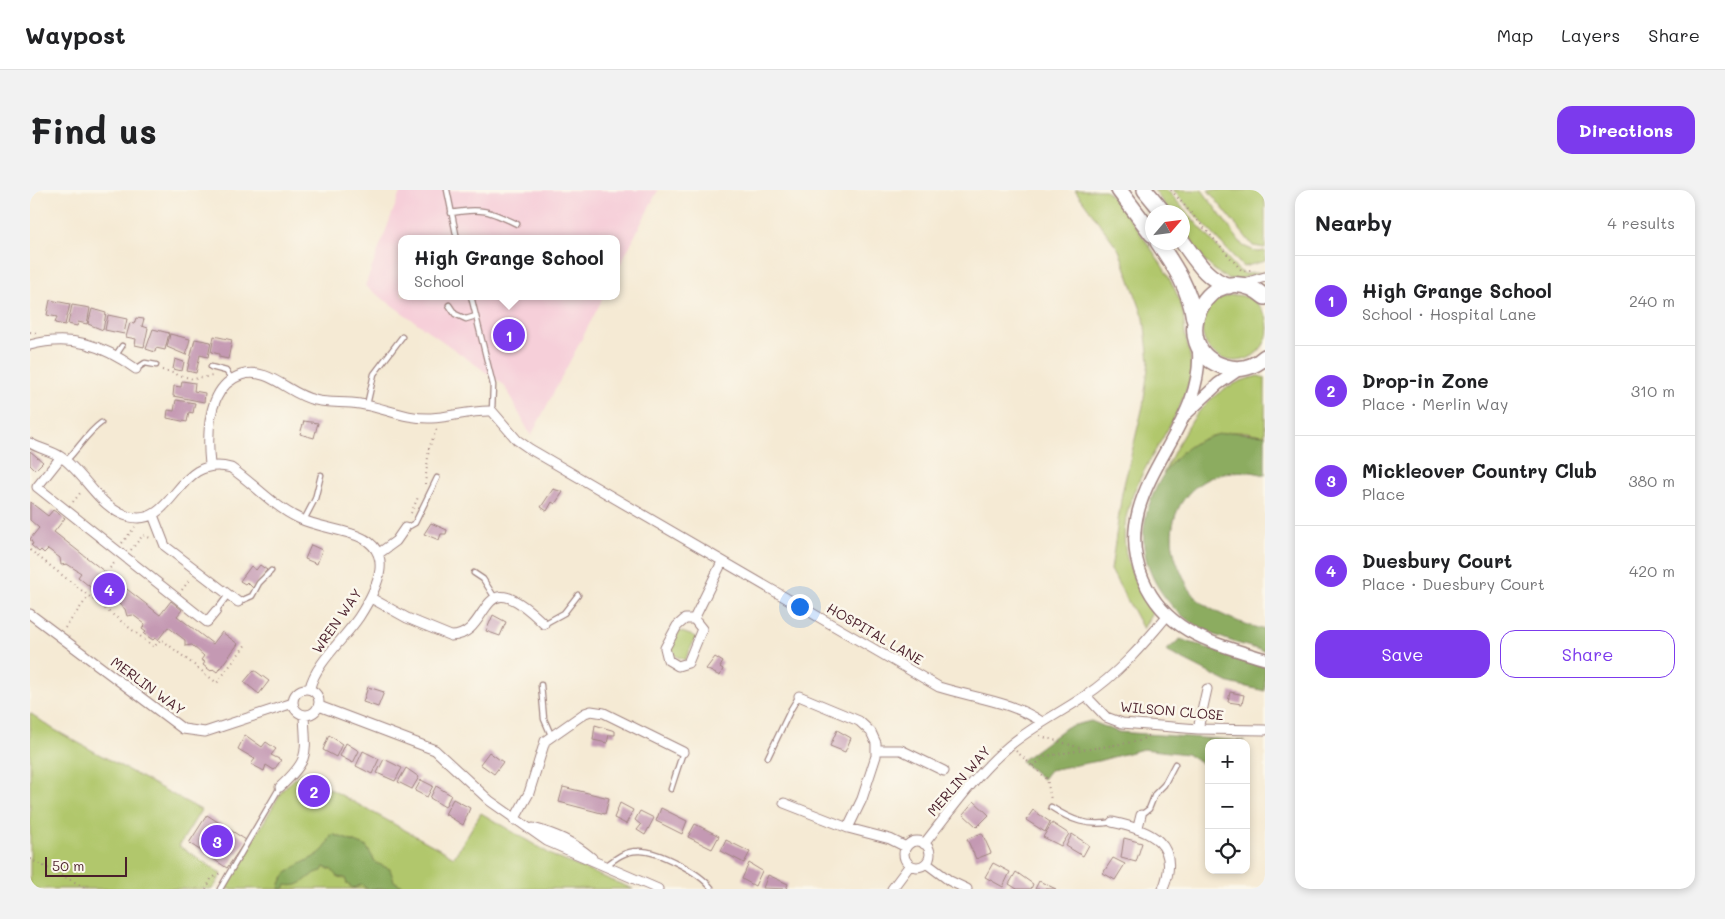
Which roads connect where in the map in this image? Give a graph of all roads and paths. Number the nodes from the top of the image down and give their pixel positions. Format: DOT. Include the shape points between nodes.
graph roads {
  1 [pos="447,190"];
  2 [pos="1119,190"];
  3 [pos="1145,190"];
  4 [pos="1171,190"];
  5 [pos="1157,205"];
  6 [pos="451,213"];
  7 [pos="517,224"];
  8 [pos="1145,225"];
  9 [pos="456,235"];
  10 [pos="1163,250"];
  11 [pos="1188,250"];
  12 [pos="1256,269"];
  13 [pos="1265,277"];
  14 [pos="1234,285"];
  15 [pos="1265,297"];
  16 [pos="472,300"];
  17 [pos="449,305"];
  18 [pos="476,316"];
  19 [pos="1195,323"];
  20 [pos="402,337"];
  21 [pos="1198,344"];
  22 [pos="30,345"];
  23 [pos="122,346"];
  24 [pos="116,355"];
  25 [pos="156,365"];
  26 [pos="1256,365"];
  27 [pos="211,367"];
  28 [pos="136,369"];
  29 [pos="157,371"];
  30 [pos="230,381"];
  31 [pos="367,405"];
  32 [pos="492,411"];
  33 [pos="1185,415"];
  34 [pos="441,416"];
  35 [pos="101,423"];
  36 [pos="30,443"];
  37 [pos="63,459"];
  38 [pos="210,465"];
  39 [pos="321,475"];
  40 [pos="437,478"];
  41 [pos="87,485"];
  42 [pos="424,487"];
  43 [pos="421,492"];
  44 [pos="66,511"];
  45 [pos="153,515"];
  46 [pos="138,518"];
  47 [pos="304,520"];
  48 [pos="405,528"];
  49 [pos="160,536"];
  50 [pos="120,547"];
  51 [pos="30,550"];
  52 [pos="127,553"];
  53 [pos="378,554"];
  54 [pos="722,562"];
  55 [pos="197,570"];
  56 [pos="271,571"];
  57 [pos="474,573"];
  58 [pos="578,595"];
  59 [pos="89,596"];
  60 [pos="228,596"];
  61 [pos="175,597"];
  62 [pos="371,598"];
  63 [pos="495,599"];
  64 [pos="238,602"];
  65 [pos="216,611"];
  66 [pos="30,614"];
  67 [pos="1167,616"];
  68 [pos="694,619"];
  69 [pos="544,624"];
  70 [pos="59,636"];
  71 [pos="246,644"];
  72 [pos="1265,659"];
  73 [pos="541,685"];
  74 [pos="310,688"];
  75 [pos="1207,688"];
  76 [pos="799,696"];
  77 [pos="1086,696"];
  78 [pos="293,703"];
  79 [pos="319,706"];
  80 [pos="304,716"];
  81 [pos="1042,722"];
  82 [pos="1163,726"];
  83 [pos="1032,728"];
  84 [pos="1198,729"];
  85 [pos="1265,730"];
  86 [pos="551,735"];
  87 [pos="1010,745"];
  88 [pos="1084,749"];
  89 [pos="878,750"];
  90 [pos="684,752"];
  91 [pos="768,756"];
  92 [pos="1175,764"];
  93 [pos="1033,766"];
  94 [pos="944,771"];
  95 [pos="280,787"];
  96 [pos="671,789"];
  97 [pos="784,802"];
  98 [pos="1051,807"];
  99 [pos="1141,815"];
  100 [pos="514,820"];
  101 [pos="1112,822"];
  102 [pos="1138,827"];
  103 [pos="848,828"];
  104 [pos="924,844"];
  105 [pos="906,847"];
  106 [pos="30,859"];
  107 [pos="926,863"];
  108 [pos="607,865"];
  109 [pos="910,865"];
  110 [pos="228,875"];
  111 [pos="88,889"];
  112 [pos="206,889"];
  113 [pos="220,889"];
  114 [pos="658,889"];
  115 [pos="712,889"];
  116 [pos="892,889"];
  117 [pos="967,889"];
  118 [pos="1163,889"];
  1 -- 6 [label="lane"];
  2 -- 8 [label="highway"];
  3 -- 5 [label="highway"];
  4 -- 12 [label="path" via="1242,271"];
  6 -- 7 [label="lane" via="488,210"];
  6 -- 9 [label="lane"];
  10 -- 19 [label="highway" via="1188,290"];
  11 -- 14 [label="highway" via="1212,278"];
  13 -- 14 [label="street"];
  14 -- 15 [label="highway" via="1257,290"];
  14 -- 19 [label="highway" via="1208,296 1199,308"];
  16 -- 18 [label="lane"];
  17 -- 18 [label="lane" via="455,314 466,319"];
  18 -- 32 [label="lane" via="493,385"];
  19 -- 21 [label="highway"];
  20 -- 31 [label="lane" via="374,374"];
  21 -- 26 [label="highway" via="1211,361 1231,368"];
  21 -- 33 [label="street" via="1199,374"];
  22 -- 24 [label="street" via="72,340"];
  23 -- 24 [label="lane"];
  24 -- 28 [label="street"];
  25 -- 28 [label="lane" via="144,363"];
  26 -- 33 [label="street" via="1218,384"];
  27 -- 30 [label="lane" via="226,371"];
  29 -- 30 [label="path" via="170,370 193,379 217,375"];
  30 -- 31 [label="street" via="249,373 258,374 313,400"];
  30 -- 38 [label="street" via="212,410 208,446"];
  31 -- 34 [label="street" via="402,415"];
  32 -- 34 [label="street"];
  32 -- 54 [label="street, HOSPITAL LANE" via="530,450"];
  33 -- 67 [label="street" via="1144,492 1134,533 1140,572 1153,598"];
  34 -- 42 [label="path" via="429,448"];
  35 -- 37 [label="lane" via="89,433 82,445"];
  36 -- 37 [label="street"];
  37 -- 41 [label="street"];
  37 -- 44 [label="street" via="37,487"];
  38 -- 45 [label="street" via="188,477"];
  38 -- 47 [label="street" via="231,468 284,509"];
  39 -- 47 [label="lane"];
  40 -- 48 [label="lane" via="415,523"];
  41 -- 44 [label="path"];
  41 -- 46 [label="street" via="124,515"];
  43 -- 48 [label="path"];
  44 -- 61 [label="street"];
  45 -- 46 [label="street"];
  45 -- 49 [label="street"];
  46 -- 50 [label="path" via="136,526"];
  47 -- 53 [label="street" via="354,534 368,542"];
  48 -- 53 [label="street" via="396,541"];
  49 -- 52 [label="path" via="143,535"];
  49 -- 55 [label="street" via="165,546"];
  51 -- 59 [label="path"];
  53 -- 62 [label="street, WREN WAY" via="382,568"];
  54 -- 68 [label="street"];
  54 -- 81 [label="street, HOSPITAL LANE" via="939,687 1006,704"];
  55 -- 60 [label="street"];
  55 -- 61 [label="path"];
  56 -- 64 [label="lane" via="252,596"];
  57 -- 63 [label="lane" via="483,579"];
  58 -- 69 [label="lane" via="564,613"];
  59 -- 70 [label="path"];
  59 -- 71 [label="path" via="154,647 161,639 217,683"];
  60 -- 64 [label="street"];
  60 -- 65 [label="lane"];
  61 -- 65 [label="street" via="207,622"];
  62 -- 63 [label="street" via="407,618 451,636 471,629 482,610"];
  62 -- 74 [label="street, WREN WAY" via="314,676"];
  63 -- 69 [label="street" via="513,598"];
  66 -- 70 [label="street, MERLIN WAY"];
  67 -- 72 [label="street" via="1201,637"];
  67 -- 77 [label="street" via="1136,652"];
  68 -- 68 [label="street" via="702,629 701,635 688,663 678,666 668,660 665,648 678,626 685,619"];
  70 -- 78 [label="street, MERLIN WAY" via="183,729 215,730"];
  73 -- 86 [label="lane" via="544,719"];
  74 -- 78 [label="street" via="299,691"];
  74 -- 79 [label="street" via="319,696"];
  75 -- 84 [label="street"];
  76 -- 89 [label="street" via="859,721 871,732"];
  76 -- 91 [label="lane"];
  77 -- 81 [label="street"];
  77 -- 82 [label="street, WILSON CLOSE" via="1113,720"];
  78 -- 80 [label="street" via="298,713"];
  79 -- 80 [label="street"];
  79 -- 100 [label="street" via="435,750"];
  80 -- 95 [label="street" via="304,761"];
  81 -- 83 [label="street, MERLIN WAY"];
  82 -- 84 [label="street, WILSON CLOSE"];
  82 -- 88 [label="path" via="1139,741"];
  83 -- 87 [label="street, MERLIN WAY"];
  83 -- 88 [label="path" via="1039,736"];
  84 -- 85 [label="street, WILSON CLOSE"];
  86 -- 90 [label="street" via="585,713 597,711"];
  86 -- 100 [label="street" via="545,741 529,792"];
  87 -- 93 [label="path"];
  87 -- 104 [label="street, MERLIN WAY" via="983,771"];
  88 -- 93 [label="path" via="1046,756"];
  89 -- 94 [label="street" via="901,750"];
  89 -- 103 [label="street" via="862,799"];
  90 -- 96 [label="lane"];
  92 -- 99 [label="lane" via="1149,808"];
  93 -- 98 [label="path" via="1047,779"];
  95 -- 110 [label="lane"];
  97 -- 103 [label="street"];
  98 -- 101 [label="lane" via="1084,823"];
  99 -- 102 [label="street"];
  100 -- 108 [label="street" via="547,841"];
  101 -- 102 [label="street"];
  102 -- 118 [label="street" via="1159,840 1165,849 1169,866"];
  103 -- 105 [label="street" via="890,839"];
  104 -- 105 [label="street" via="912,842"];
  104 -- 107 [label="street" via="929,851"];
  105 -- 109 [label="street" via="905,859"];
  106 -- 111 [label="path"];
  107 -- 109 [label="street" via="919,867"];
  107 -- 117 [label="street"];
  108 -- 114 [label="street"];
  108 -- 115 [label="lane" via="628,852 645,851 698,874"];
  109 -- 116 [label="street"];
  110 -- 112 [label="path" via="222,871"];
  110 -- 113 [label="lane"];
}
